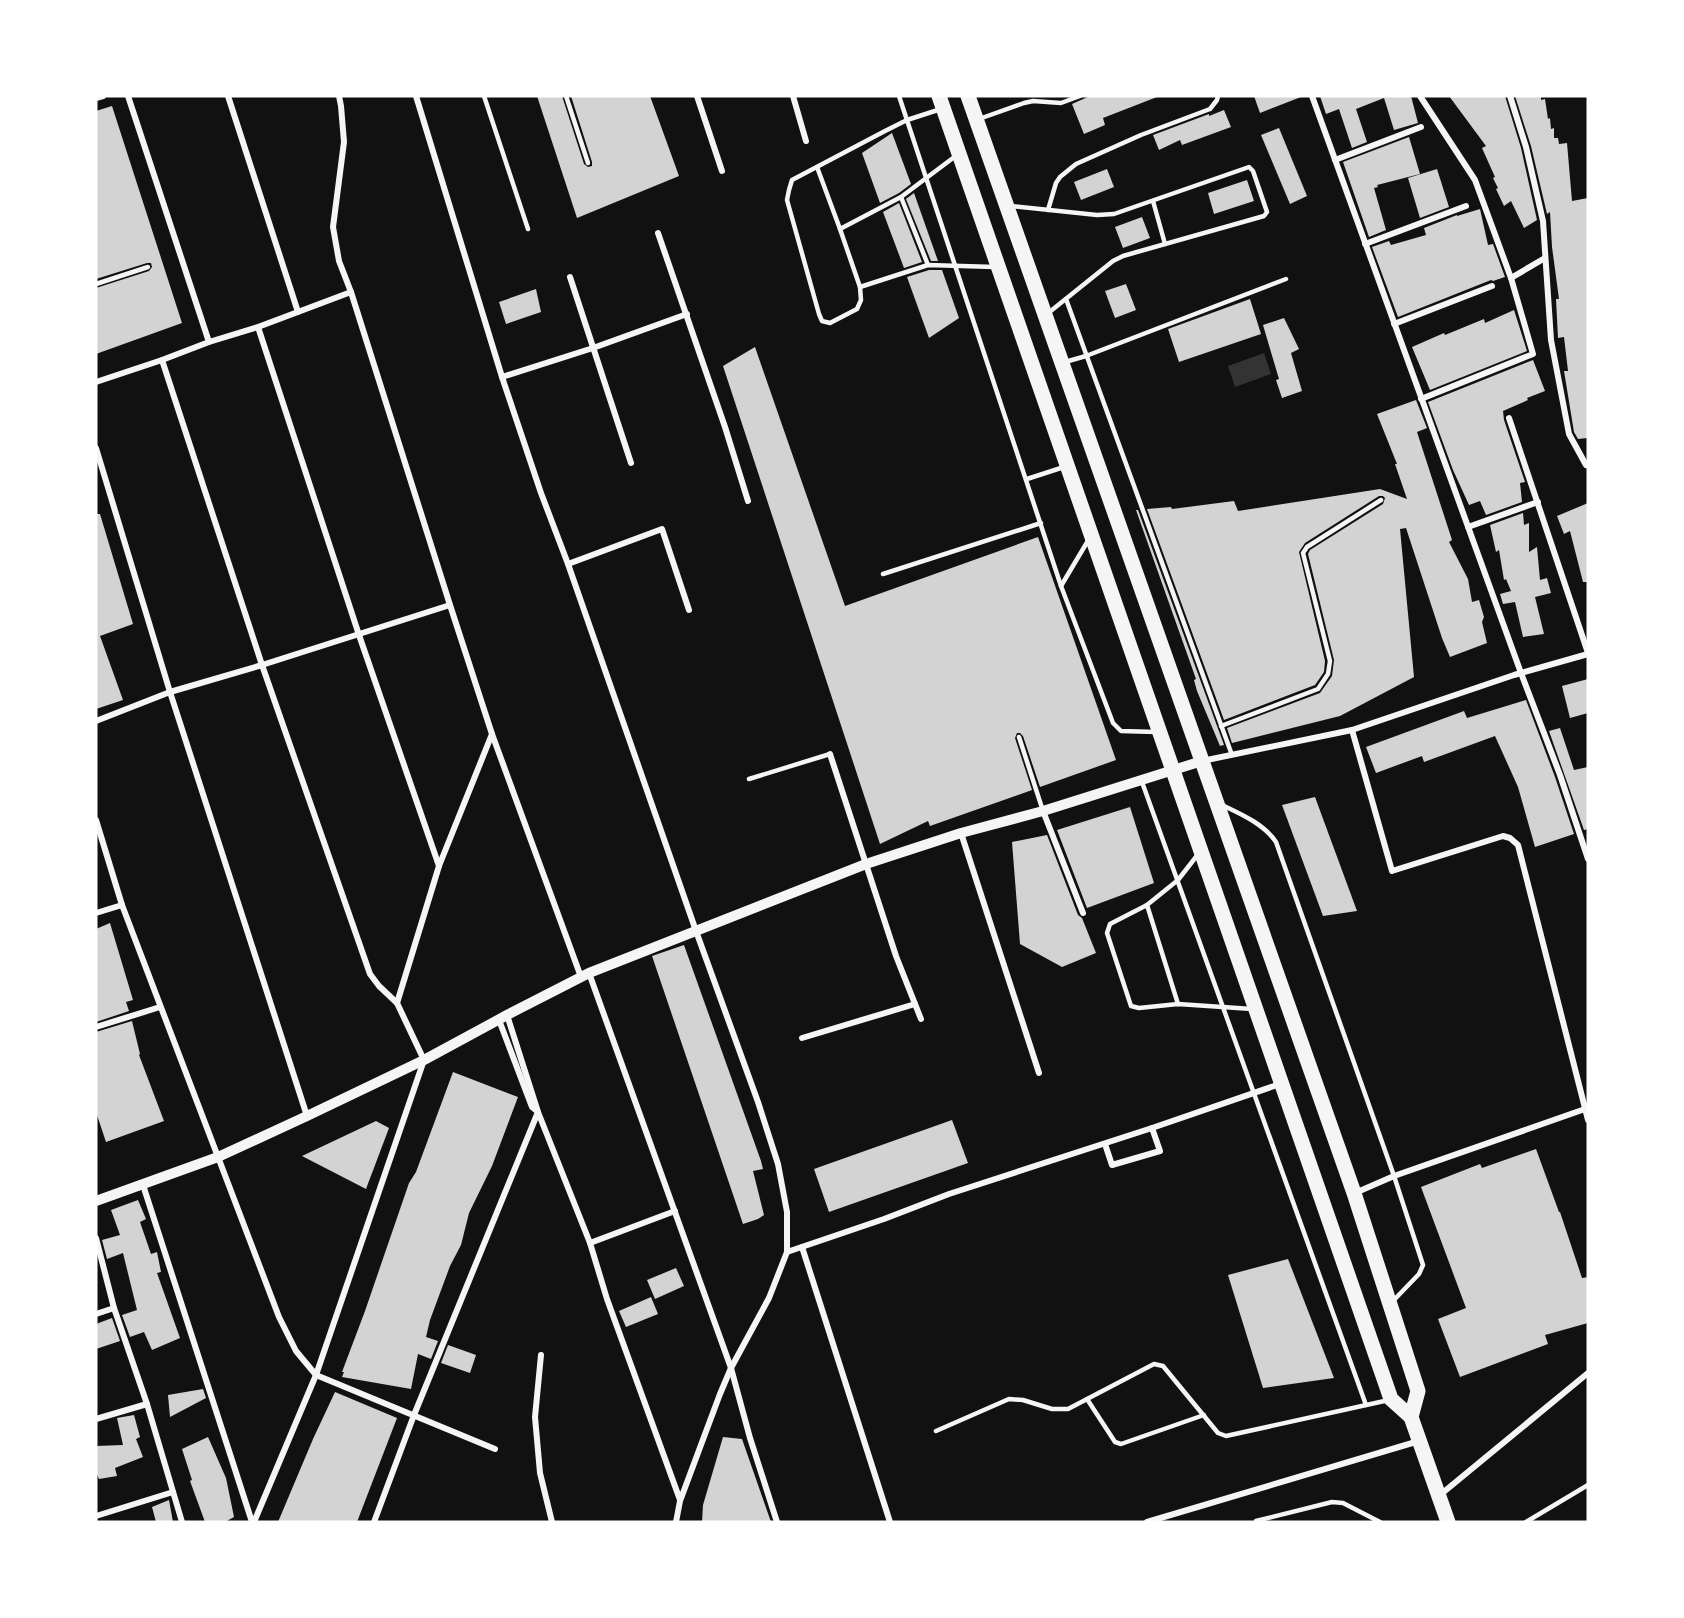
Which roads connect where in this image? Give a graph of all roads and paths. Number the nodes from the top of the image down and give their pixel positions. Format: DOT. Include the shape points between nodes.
graph roads {
  1 [pos="103,96"];
  2 [pos="128,96"];
  3 [pos="228,96"];
  4 [pos="339,96"];
  5 [pos="416,96"];
  6 [pos="484,96"];
  7 [pos="566,96"];
  8 [pos="697,96"];
  9 [pos="793,96"];
  10 [pos="899,96"];
  11 [pos="968,96"];
  12 [pos="1080,96"];
  13 [pos="1218,96"];
  14 [pos="1312,96"];
  15 [pos="1420,96"];
  16 [pos="1510,96"];
  17 [pos="96,98"];
  18 [pos="941,102"];
  19 [pos="907,120"];
  20 [pos="977,120"];
  21 [pos="1421,127"];
  22 [pos="806,141"];
  23 [pos="959,153"];
  24 [pos="1335,160"];
  25 [pos="588,163"];
  26 [pos="817,167"];
  27 [pos="722,171"];
  28 [pos="927,177"];
  29 [pos="901,197"];
  30 [pos="1153,201"];
  31 [pos="1006,205"];
  32 [pos="1466,206"];
  33 [pos="1048,210"];
  34 [pos="528,228"];
  35 [pos="840,229"];
  36 [pos="658,233"];
  37 [pos="1165,244"];
  38 [pos="1365,244"];
  39 [pos="1545,258"];
  40 [pos="928,265"];
  41 [pos="955,266"];
  42 [pos="148,267"];
  43 [pos="998,267"];
  44 [pos="570,277"];
  45 [pos="1511,278"];
  46 [pos="1286,279"];
  47 [pos="96,284"];
  48 [pos="1492,286"];
  49 [pos="860,287"];
  50 [pos="351,292"];
  51 [pos="1066,299"];
  52 [pos="298,312"];
  53 [pos="687,314"];
  54 [pos="1045,315"];
  55 [pos="1394,324"];
  56 [pos="258,327"];
  57 [pos="210,342"];
  58 [pos="593,348"];
  59 [pos="1086,356"];
  60 [pos="162,360"];
  61 [pos="1062,363"];
  62 [pos="502,377"];
  63 [pos="96,382"];
  64 [pos="1421,399"];
  65 [pos="1509,418"];
  66 [pos="96,448"];
  67 [pos="631,464"];
  68 [pos="1587,465"];
  69 [pos="1068,466"];
  70 [pos="1026,479"];
  71 [pos="748,501"];
  72 [pos="1381,501"];
  73 [pos="1538,502"];
  74 [pos="1041,523"];
  75 [pos="1468,527"];
  76 [pos="1091,535"];
  77 [pos="568,564"];
  78 [pos="883,574"];
  79 [pos="1062,586"];
  80 [pos="450,605"];
  81 [pos="689,610"];
  82 [pos="359,635"];
  83 [pos="1588,653"];
  84 [pos="262,665"];
  85 [pos="1521,673"];
  86 [pos="170,692"];
  87 [pos="96,721"];
  88 [pos="1221,726"];
  89 [pos="1352,730"];
  90 [pos="1160,732"];
  91 [pos="492,734"];
  92 [pos="1019,737"];
  93 [pos="830,754"];
  94 [pos="1232,755"];
  95 [pos="1203,761"];
  96 [pos="1173,770"];
  97 [pos="749,779"];
  98 [pos="1141,779"];
  99 [pos="1217,802"];
  100 [pos="1042,811"];
  101 [pos="96,820"];
  102 [pos="961,833"];
  103 [pos="1200,851"];
  104 [pos="1588,859"];
  105 [pos="866,864"];
  106 [pos="439,866"];
  107 [pos="1178,879"];
  108 [pos="122,904"];
  109 [pos="1147,905"];
  110 [pos="96,913"];
  111 [pos="1083,913"];
  112 [pos="696,931"];
  113 [pos="585,975"];
  114 [pos="397,1003"];
  115 [pos="915,1004"];
  116 [pos="1179,1004"];
  117 [pos="160,1007"];
  118 [pos="1222,1007"];
  119 [pos="1255,1009"];
  120 [pos="503,1017"];
  121 [pos="921,1018"];
  122 [pos="96,1027"];
  123 [pos="802,1038"];
  124 [pos="424,1060"];
  125 [pos="1039,1073"];
  126 [pos="1281,1084"];
  127 [pos="1255,1093"];
  128 [pos="1585,1109"];
  129 [pos="538,1112"];
  130 [pos="307,1116"];
  131 [pos="1588,1120"];
  132 [pos="1152,1128"];
  133 [pos="1105,1144"];
  134 [pos="218,1157"];
  135 [pos="1394,1176"];
  136 [pos="143,1185"];
  137 [pos="1354,1193"];
  138 [pos="96,1201"];
  139 [pos="675,1211"];
  140 [pos="96,1238"];
  141 [pos="590,1243"];
  142 [pos="801,1247"];
  143 [pos="787,1252"];
  144 [pos="1391,1304"];
  145 [pos="114,1308"];
  146 [pos="96,1314"];
  147 [pos="541,1355"];
  148 [pos="731,1368"];
  149 [pos="1588,1373"];
  150 [pos="316,1375"];
  151 [pos="1087,1399"];
  152 [pos="1391,1399"];
  153 [pos="147,1404"];
  154 [pos="1366,1405"];
  155 [pos="414,1415"];
  156 [pos="1204,1415"];
  157 [pos="1411,1417"];
  158 [pos="96,1419"];
  159 [pos="936,1431"];
  160 [pos="1420,1441"];
  161 [pos="495,1449"];
  162 [pos="1588,1485"];
  163 [pos="173,1492"];
  164 [pos="1439,1496"];
  165 [pos="680,1501"];
  166 [pos="96,1516"];
  167 [pos="1256,1521"];
  168 [pos="182,1522"];
  169 [pos="253,1522"];
  170 [pos="374,1522"];
  171 [pos="552,1522"];
  172 [pos="676,1522"];
  173 [pos="777,1522"];
  174 [pos="890,1522"];
  175 [pos="1147,1522"];
  176 [pos="1380,1522"];
  177 [pos="1448,1522"];
  178 [pos="1526,1522"];
  1 -- 17 [label="street"];
  2 -- 57 [label="street"];
  3 -- 52 [label="street"];
  4 -- 50 [label="street" via="344,142 333,227 339,261"];
  5 -- 62 [label="street"];
  6 -- 34 [label="lane"];
  7 -- 25 [label="lane"];
  8 -- 27 [label="street"];
  9 -- 22 [label="street"];
  10 -- 19 [label="lane"];
  11 -- 20 [label="main road"];
  12 -- 20 [label="lane" via="1061,103 1033,101"];
  13 -- 33 [label="lane" via="1210,109 1076,164 1056,183"];
  14 -- 24 [label="street"];
  15 -- 45 [label="street" via="1475,180"];
  16 -- 39 [label="street" via="1543,221"];
  18 -- 19 [label="lane"];
  18 -- 23 [label="main road"];
  19 -- 26 [label="lane"];
  19 -- 28 [label="lane"];
  20 -- 31 [label="main road"];
  21 -- 24 [label="street"];
  23 -- 28 [label="lane"];
  23 -- 43 [label="main road"];
  24 -- 38 [label="street"];
  26 -- 35 [label="lane"];
  26 -- 49 [label="lane" via="792,180 788,200 822,321 831,323 858,309"];
  28 -- 29 [label="lane"];
  28 -- 41 [label="lane"];
  29 -- 35 [label="lane"];
  29 -- 40 [label="lane"];
  30 -- 33 [label="lane" via="1114,214"];
  30 -- 37 [label="lane"];
  30 -- 37 [label="lane" via="1249,167 1267,212"];
  31 -- 33 [label="lane"];
  31 -- 54 [label="main road"];
  32 -- 38 [label="street"];
  35 -- 49 [label="lane"];
  36 -- 53 [label="street"];
  37 -- 51 [label="lane" via="1113,261"];
  38 -- 55 [label="street"];
  39 -- 45 [label="street"];
  39 -- 68 [label="street" via="1551,340 1569,434"];
  40 -- 41 [label="lane"];
  40 -- 49 [label="lane"];
  41 -- 43 [label="lane"];
  41 -- 70 [label="lane"];
  42 -- 47 [label="lane"];
  43 -- 69 [label="main road"];
  44 -- 58 [label="street"];
  45 -- 64 [label="street" via="1533,354"];
  46 -- 59 [label="lane"];
  48 -- 55 [label="street"];
  50 -- 52 [label="street"];
  50 -- 80 [label="street"];
  51 -- 54 [label="lane"];
  51 -- 59 [label="lane"];
  52 -- 56 [label="street"];
  53 -- 58 [label="street"];
  53 -- 71 [label="street"];
  54 -- 61 [label="main road"];
  55 -- 64 [label="street"];
  56 -- 57 [label="street"];
  56 -- 82 [label="street"];
  57 -- 60 [label="street"];
  58 -- 62 [label="street"];
  58 -- 67 [label="street"];
  59 -- 61 [label="lane"];
  59 -- 88 [label="lane"];
  60 -- 63 [label="street"];
  60 -- 84 [label="street"];
  61 -- 95 [label="main road"];
  62 -- 77 [label="street"];
  64 -- 75 [label="street"];
  65 -- 73 [label="street"];
  66 -- 86 [label="street"];
  69 -- 70 [label="lane"];
  69 -- 76 [label="main road"];
  70 -- 74 [label="lane"];
  72 -- 88 [label="lane" via="1306,547 1303,553 1330,661 1328,674 1318,689"];
  73 -- 75 [label="street"];
  73 -- 83 [label="street"];
  74 -- 78 [label="lane"];
  74 -- 79 [label="lane"];
  75 -- 85 [label="street"];
  76 -- 79 [label="lane"];
  76 -- 90 [label="main road"];
  77 -- 81 [label="street" via="662,529"];
  77 -- 112 [label="street"];
  79 -- 90 [label="lane" via="1113,723 1121,731"];
  80 -- 82 [label="street"];
  80 -- 91 [label="street"];
  82 -- 84 [label="street"];
  82 -- 106 [label="street"];
  83 -- 85 [label="street"];
  84 -- 86 [label="street"];
  84 -- 114 [label="street" via="370,974"];
  85 -- 89 [label="street"];
  85 -- 104 [label="street"];
  86 -- 87 [label="street"];
  86 -- 130 [label="street"];
  88 -- 94 [label="lane"];
  89 -- 94 [label="street"];
  89 -- 128 [label="street" via="1392,871 1503,836 1518,845"];
  90 -- 96 [label="main road"];
  91 -- 106 [label="street"];
  91 -- 113 [label="street"];
  92 -- 100 [label="lane"];
  93 -- 97 [label="lane"];
  93 -- 105 [label="street"];
  94 -- 95 [label="street"];
  95 -- 96 [label="street"];
  95 -- 99 [label="main road"];
  96 -- 98 [label="street"];
  96 -- 103 [label="main road"];
  98 -- 100 [label="street"];
  98 -- 107 [label="lane"];
  99 -- 135 [label="lane" via="1246,817 1276,842"];
  99 -- 137 [label="main road"];
  100 -- 102 [label="street"];
  100 -- 111 [label="street"];
  101 -- 108 [label="street"];
  102 -- 105 [label="street"];
  102 -- 125 [label="street"];
  103 -- 107 [label="lane"];
  103 -- 119 [label="main road"];
  105 -- 112 [label="street"];
  105 -- 115 [label="street"];
  106 -- 114 [label="street"];
  107 -- 109 [label="lane"];
  107 -- 118 [label="lane"];
  108 -- 110 [label="street"];
  108 -- 117 [label="street"];
  109 -- 116 [label="lane"];
  109 -- 116 [label="lane" via="1110,924 1110,947 1131,1006"];
  112 -- 113 [label="street"];
  112 -- 143 [label="street" via="778,1164 787,1212"];
  113 -- 120 [label="street"];
  113 -- 139 [label="street"];
  114 -- 124 [label="street"];
  115 -- 121 [label="street"];
  115 -- 123 [label="street"];
  116 -- 118 [label="lane"];
  117 -- 122 [label="street"];
  117 -- 134 [label="street"];
  118 -- 119 [label="lane"];
  118 -- 127 [label="lane"];
  119 -- 126 [label="main road"];
  120 -- 124 [label="street"];
  120 -- 129 [label="street"];
  124 -- 130 [label="street"];
  124 -- 150 [label="street"];
  126 -- 127 [label="street"];
  126 -- 152 [label="main road"];
  127 -- 132 [label="street"];
  127 -- 154 [label="lane"];
  128 -- 131 [label="street"];
  128 -- 135 [label="street"];
  129 -- 141 [label="street"];
  129 -- 155 [label="street"];
  130 -- 134 [label="street"];
  132 -- 133 [label="street"];
  132 -- 133 [label="street" via="1160,1151 1112,1165"];
  133 -- 142 [label="street"];
  134 -- 136 [label="street"];
  134 -- 150 [label="street" via="279,1317 296,1351"];
  135 -- 137 [label="street"];
  135 -- 144 [label="lane" via="1423,1265"];
  136 -- 138 [label="street"];
  136 -- 169 [label="street"];
  137 -- 144 [label="main road"];
  139 -- 141 [label="street"];
  139 -- 148 [label="street"];
  140 -- 145 [label="street"];
  141 -- 165 [label="street"];
  142 -- 143 [label="street"];
  142 -- 174 [label="street"];
  143 -- 148 [label="street" via="769,1298"];
  144 -- 157 [label="main road" via="1418,1391"];
  145 -- 146 [label="street"];
  145 -- 153 [label="street"];
  147 -- 171 [label="street" via="535,1417 540,1473"];
  148 -- 165 [label="street"];
  148 -- 173 [label="street"];
  149 -- 164 [label="street"];
  150 -- 155 [label="street"];
  150 -- 169 [label="street"];
  151 -- 156 [label="lane" via="1121,1444"];
  151 -- 156 [label="lane" via="1154,1364 1163,1366"];
  151 -- 159 [label="lane" via="1068,1409 1009,1399"];
  152 -- 154 [label="lane"];
  152 -- 157 [label="main road"];
  153 -- 158 [label="street"];
  153 -- 163 [label="street"];
  154 -- 156 [label="lane" via="1226,1436"];
  155 -- 161 [label="street"];
  155 -- 170 [label="street"];
  157 -- 160 [label="main road"];
  160 -- 164 [label="main road"];
  160 -- 175 [label="street"];
  162 -- 178 [label="lane"];
  163 -- 166 [label="street"];
  163 -- 168 [label="street"];
  164 -- 177 [label="main road"];
  165 -- 172 [label="street"];
  167 -- 176 [label="lane" via="1332,1502 1343,1503"];
}
